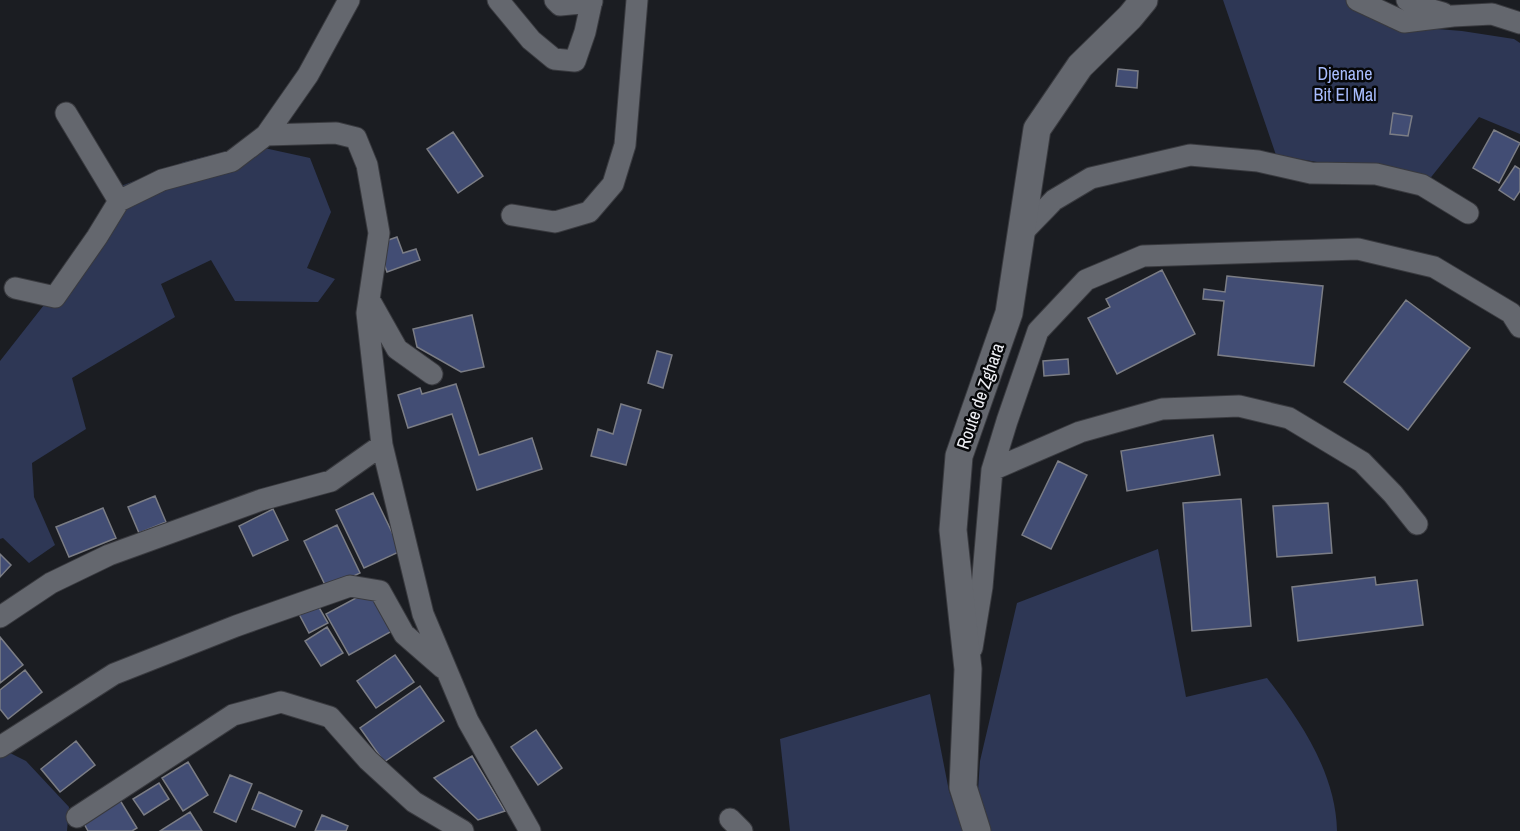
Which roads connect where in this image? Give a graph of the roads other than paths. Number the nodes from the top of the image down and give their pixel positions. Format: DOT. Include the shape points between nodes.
graph roads {
  1 [pos="349,0"];
  2 [pos="498,0"];
  3 [pos="555,0"];
  4 [pos="637,0"];
  5 [pos="1144,0"];
  6 [pos="1357,0"];
  7 [pos="1407,0"];
  8 [pos="592,1"];
  9 [pos="1453,16"];
  10 [pos="1520,23"];
  11 [pos="66,113"];
  12 [pos="266,135"];
  13 [pos="119,201"];
  14 [pos="1468,213"];
  15 [pos="512,215"];
  16 [pos="1021,234"];
  17 [pos="15,288"];
  18 [pos="369,300"];
  19 [pos="1520,327"];
  20 [pos="432,374"];
  21 [pos="382,445"];
  22 [pos="992,470"];
  23 [pos="1417,524"];
  24 [pos="0,617"];
  25 [pos="968,669"];
  26 [pos="448,672"];
  27 [pos="0,747"];
  28 [pos="77,817"];
  29 [pos="463,831"];
  30 [pos="530,831"];
  31 [pos="976,831"];
  1 -- 12 [label="street" via="308,75"];
  2 -- 8 [label="street" via="531,40 554,59 575,61"];
  3 -- 8 [label="street" via="560,5"];
  4 -- 15 [label="street" via="625,145 613,184 589,212 555,222"];
  5 -- 16 [label="street, Route de Zghara" via="1080,66 1037,129"];
  6 -- 9 [label="street" via="1404,22"];
  7 -- 9 [label="street"];
  9 -- 10 [label="street" via="1492,14"];
  11 -- 13 [label="street"];
  12 -- 13 [label="street" via="232,161 162,180"];
  12 -- 18 [label="street" via="336,133 356,138 367,165 379,233"];
  13 -- 17 [label="street" via="55,297"];
  14 -- 16 [label="street" via="1422,185 1376,174 1311,173 1258,161 1190,155 1091,178 1054,200"];
  16 -- 25 [label="street, Route de Zghara" via="1009,313 959,456 953,530"];
  18 -- 20 [label="street" via="397,349"];
  18 -- 21 [label="street" via="367,313"];
  19 -- 22 [label="street" via="1511,312 1434,267 1358,249 1143,256 1086,280 1038,331"];
  21 -- 24 [label="street" via="331,482 261,500 109,555 51,583"];
  21 -- 26 [label="street" via="423,614"];
  22 -- 23 [label="street" via="1080,432 1162,410 1239,406 1289,418 1362,462"];
  22 -- 25 [label="street" via="982,587"];
  25 -- 31 [label="street, Route de Zghara" via="963,787"];
  26 -- 27 [label="street" via="404,634 380,591 350,586 114,674"];
  26 -- 30 [label="street" via="468,721"];
  28 -- 29 [label="street" via="233,715 281,702 330,717 368,760 414,802"];
}
